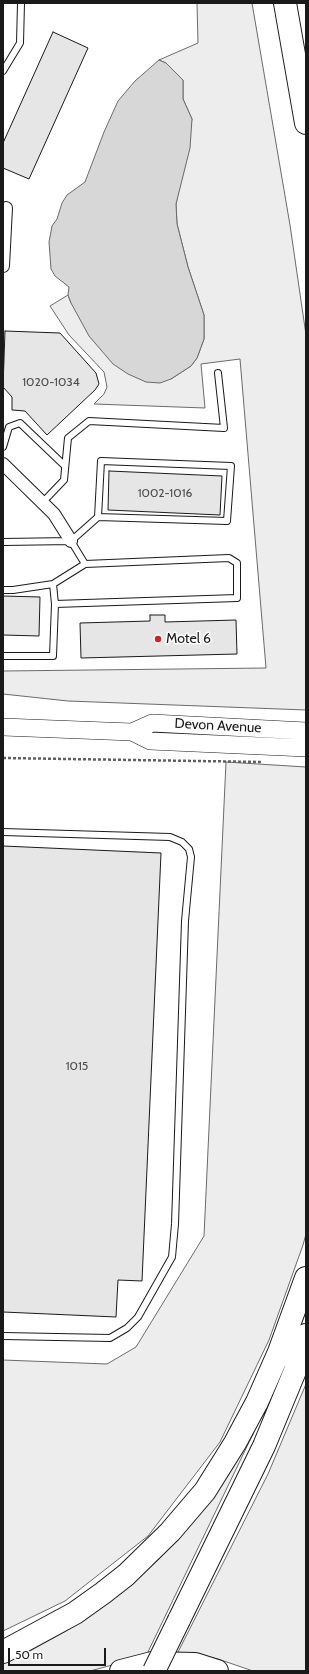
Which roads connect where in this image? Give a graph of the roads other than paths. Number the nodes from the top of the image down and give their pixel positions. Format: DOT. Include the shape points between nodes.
graph roads {
  1 [pos="21,3"];
  2 [pos="285,3"];
  3 [pos="3,71"];
  4 [pos="306,123"];
  5 [pos="4,204"];
  6 [pos="3,266"];
  7 [pos="218,373"];
  8 [pos="3,447"];
  9 [pos="3,464"];
  10 [pos="65,466"];
  11 [pos="42,503"];
  12 [pos="98,517"];
  13 [pos="3,542"];
  14 [pos="71,542"];
  15 [pos="85,564"];
  16 [pos="53,584"];
  17 [pos="3,590"];
  18 [pos="55,604"];
  19 [pos="3,656"];
  20 [pos="3,727"];
  21 [pos="299,730"];
  22 [pos="132,732"];
  23 [pos="300,747"];
  24 [pos="3,832"];
  25 [pos="306,1278"];
  26 [pos="306,1335"];
  27 [pos="3,1336"];
  28 [pos="3,1652"];
  29 [pos="121,1671"];
  30 [pos="154,1671"];
  31 [pos="217,1671"];
  1 -- 3 [label="lane" via="20,43"];
  2 -- 4 [label="highway"];
  5 -- 6 [label="street"];
  7 -- 10 [label="lane" via="224,428 89,421 68,438"];
  8 -- 10 [label="lane" via="9,427 20,423"];
  9 -- 11 [label="street"];
  10 -- 11 [label="lane" via="64,480"];
  11 -- 14 [label="street" via="54,514"];
  12 -- 12 [label="lane" via="227,521 231,466 101,461"];
  12 -- 14 [label="lane"];
  13 -- 14 [label="lane"];
  14 -- 15 [label="lane"];
  15 -- 16 [label="lane"];
  15 -- 18 [label="lane" via="229,558 237,563 237,598"];
  16 -- 17 [label="lane"];
  16 -- 18 [label="lane"];
  18 -- 19 [label="lane" via="53,656"];
  20 -- 22 [label="main road, Devon Avenue"];
  21 -- 22 [label="main road, Devon Avenue" via="152,723"];
  22 -- 23 [label="main road, Devon Avenue" via="150,741"];
  24 -- 27 [label="lane" via="170,837 182,842 189,849 191,857 185,921 172,1257 138,1317 127,1328 110,1338"];
  25 -- 28 [label="highway" via="279,1352 257,1402 205,1491 170,1532 126,1575 75,1613"];
  26 -- 30 [label="highway, bridge" via="295,1371 264,1446"];
  29 -- 31 [label="highway" via="152,1663 195,1664"];
}
